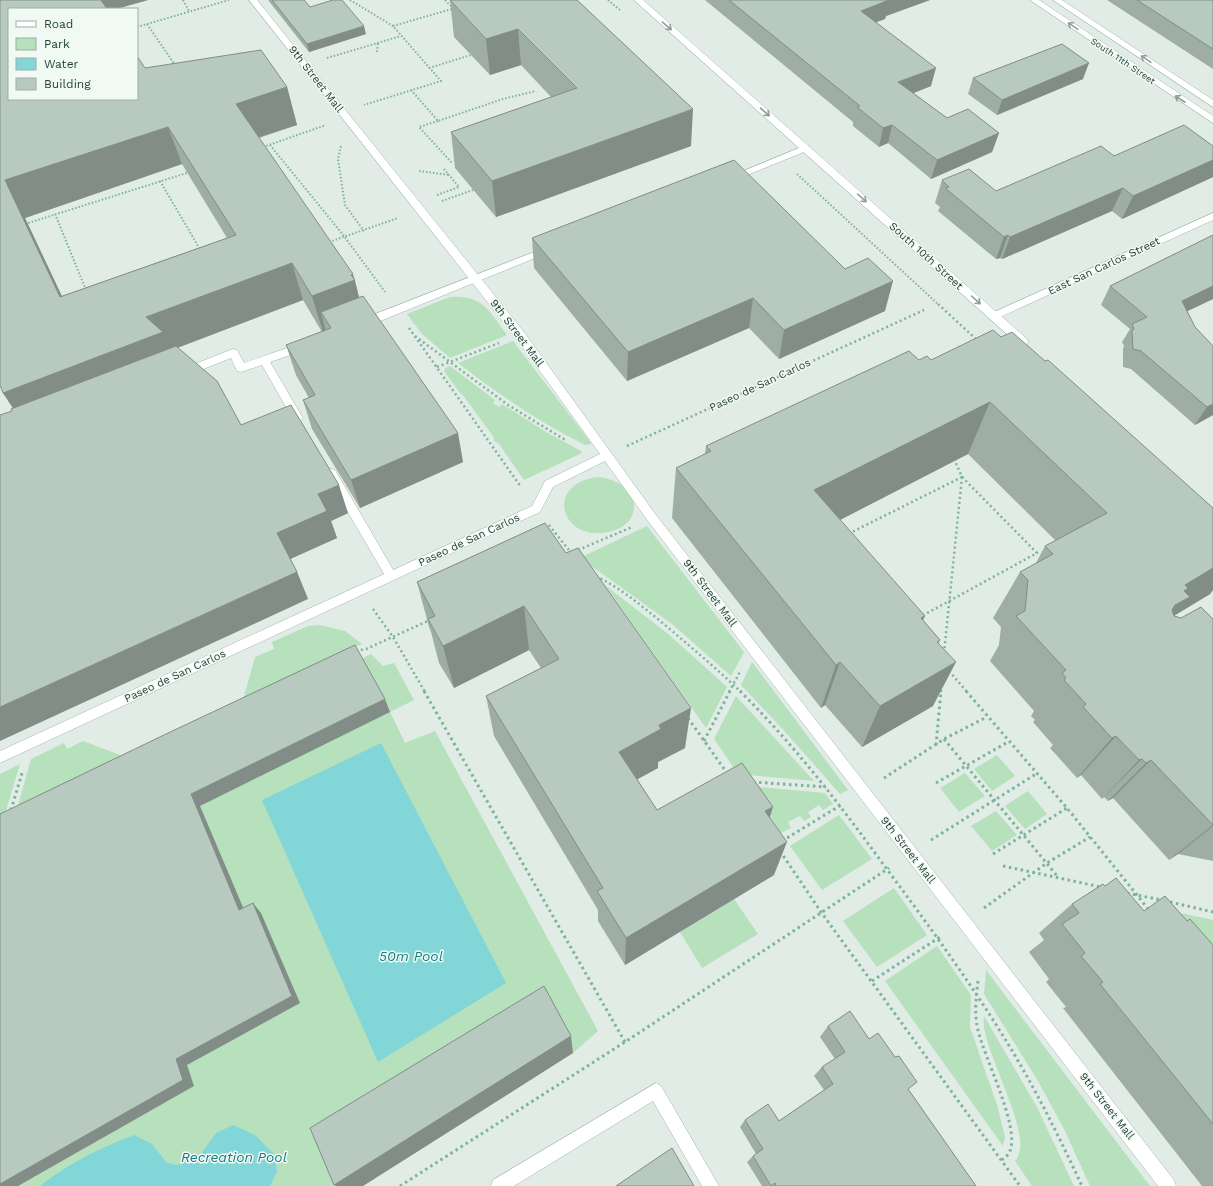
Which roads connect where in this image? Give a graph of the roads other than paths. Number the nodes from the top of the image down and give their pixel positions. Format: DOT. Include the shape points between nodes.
graph roads {
  1 [pos="253,0"];
  2 [pos="638,0"];
  3 [pos="1034,0"];
  4 [pos="1057,0"];
  5 [pos="1213,104"];
  6 [pos="1213,120"];
  7 [pos="806,148"];
  8 [pos="720,182"];
  9 [pos="1213,216"];
  10 [pos="559,245"];
  11 [pos="474,278"];
  12 [pos="994,316"];
  13 [pos="357,325"];
  14 [pos="315,342"];
  15 [pos="1032,351"];
  16 [pos="264,360"];
  17 [pos="174,376"];
  18 [pos="304,428"];
  19 [pos="606,456"];
  20 [pos="324,462"];
  21 [pos="391,576"];
  22 [pos="0,757"];
  23 [pos="499,1186"];
  24 [pos="711,1186"];
  25 [pos="1168,1186"];
  1 -- 11 [label="street, 9th Street Mall"];
  2 -- 7 [label="street, South 10th Street, one-way"];
  6 -- 3 [label="street, South 11th Street, one-way"];
  5 -- 4 [label="street, South 11th Street, one-way"];
  7 -- 8 [label="street"];
  7 -- 12 [label="street, South 10th Street, one-way"];
  9 -- 12 [label="street, East San Carlos Street"];
  10 -- 11 [label="street"];
  11 -- 13 [label="street"];
  11 -- 19 [label="street, 9th Street Mall" via="520,335"];
  12 -- 15 [label="street, South 10th Street"];
  14 -- 16 [label="street"];
  16 -- 17 [label="street" via="242,368 233,353"];
  16 -- 18 [label="street"];
  19 -- 21 [label="street, Paseo de San Carlos" via="549,484 536,509"];
  19 -- 25 [label="street, 9th Street Mall" via="750,647"];
  20 -- 21 [label="street"];
  21 -- 22 [label="street, Paseo de San Carlos"];
  23 -- 24 [label="street" via="656,1091"];
}
